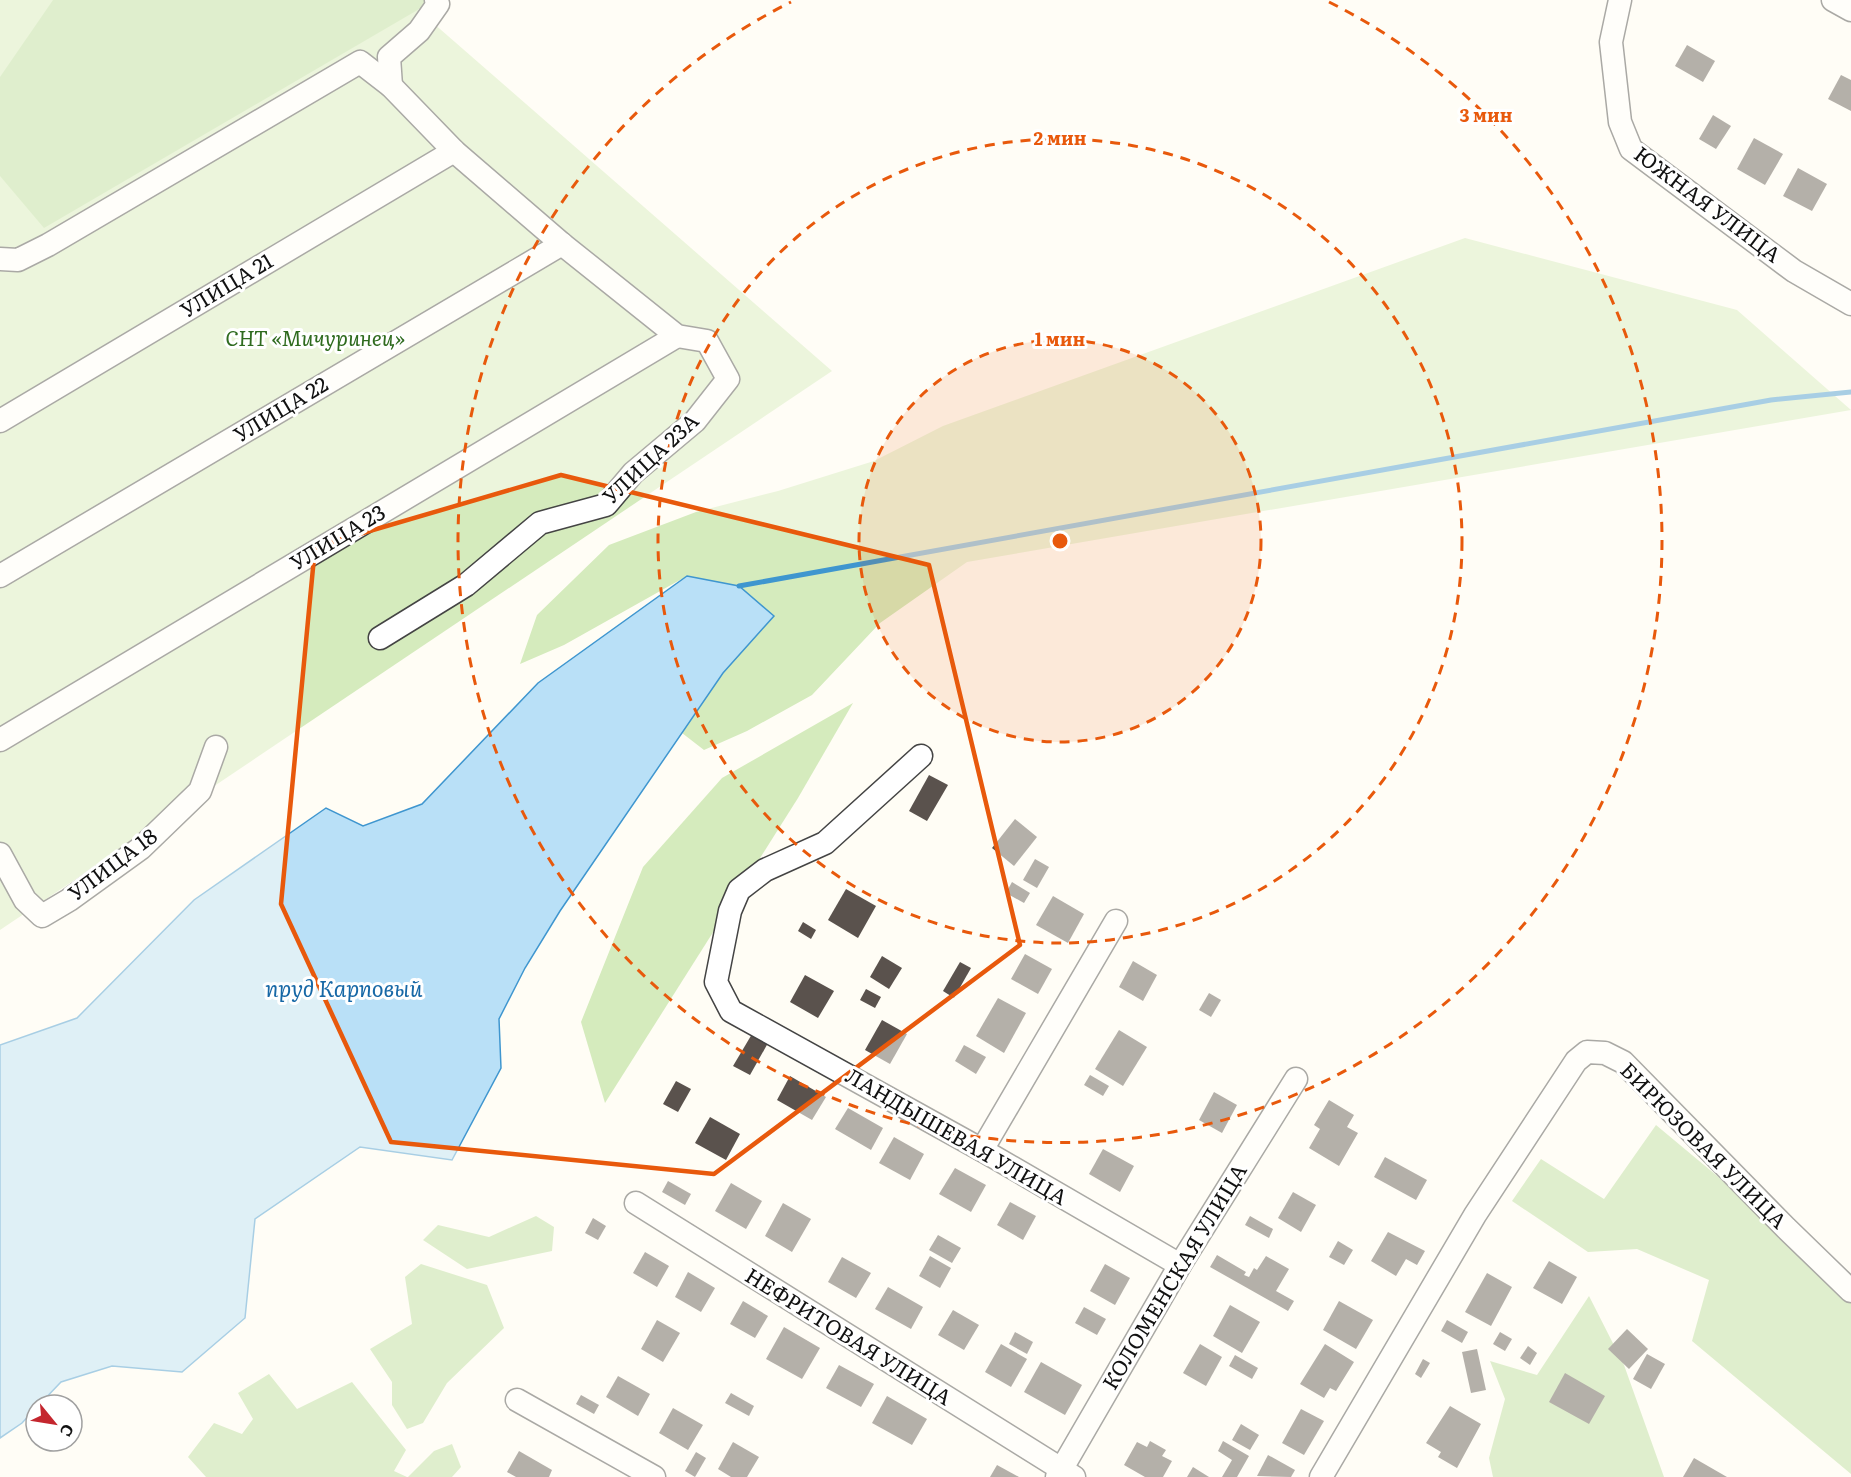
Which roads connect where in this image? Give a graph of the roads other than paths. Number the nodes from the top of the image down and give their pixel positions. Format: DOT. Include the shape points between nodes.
graph roads {
  1 [pos="436,0"];
  2 [pos="1620,0"];
  3 [pos="1833,0"];
  4 [pos="1851,10"];
  5 [pos="391,86"];
  6 [pos="454,151"];
  7 [pos="562,244"];
  8 [pos="0,259"];
  9 [pos="1851,304"];
  10 [pos="677,336"];
  11 [pos="0,421"];
  12 [pos="0,576"];
  13 [pos="380,638"];
  14 [pos="0,740"];
  15 [pos="216,747"];
  16 [pos="921,756"];
  17 [pos="0,855"];
  18 [pos="1116,921"];
  19 [pos="1296,1079"];
  20 [pos="982,1150"];
  21 [pos="636,1203"];
  22 [pos="1180,1265"];
  23 [pos="1851,1291"];
  24 [pos="517,1400"];
  25 [pos="1064,1475"];
  26 [pos="654,1477"];
  27 [pos="1321,1477"];
  1 -- 5 [label="street" via="438,4 419,32 389,57"];
  2 -- 9 [label="street, ЮЖНАЯ УЛИЦА" via="1611,42 1620,122 1631,149 1794,271"];
  3 -- 4 [label="street"];
  5 -- 6 [label="street"];
  5 -- 8 [label="street" via="360,62 48,245 18,260"];
  6 -- 7 [label="street"];
  6 -- 11 [label="street, УЛИЦА 21"];
  7 -- 10 [label="street"];
  7 -- 12 [label="street, УЛИЦА 22"];
  10 -- 13 [label="street, УЛИЦА 23А" via="707,341 728,379 694,422 633,473 606,505 540,523 466,585"];
  10 -- 14 [label="street, УЛИЦА 23"];
  15 -- 17 [label="street, УЛИЦА 18" via="200,791 141,848 42,916 25,900"];
  16 -- 20 [label="street, ЛАНДЫШЕВАЯ УЛИЦА" via="825,843 765,870 739,890 730,911 716,982 731,1011"];
  18 -- 20 [label="street"];
  19 -- 22 [label="street, КОЛОМЕНСКАЯ УЛИЦА"];
  20 -- 22 [label="street, ЛАНДЫШЕВАЯ УЛИЦА"];
  21 -- 25 [label="street, НЕФРИТОВАЯ УЛИЦА"];
  22 -- 25 [label="street, КОЛОМЕНСКАЯ УЛИЦА"];
  23 -- 27 [label="street, БИРЮЗОВАЯ УЛИЦА" via="1623,1062 1605,1053 1587,1052 1576,1061 1476,1215"];
  24 -- 26 [label="street"];
}
